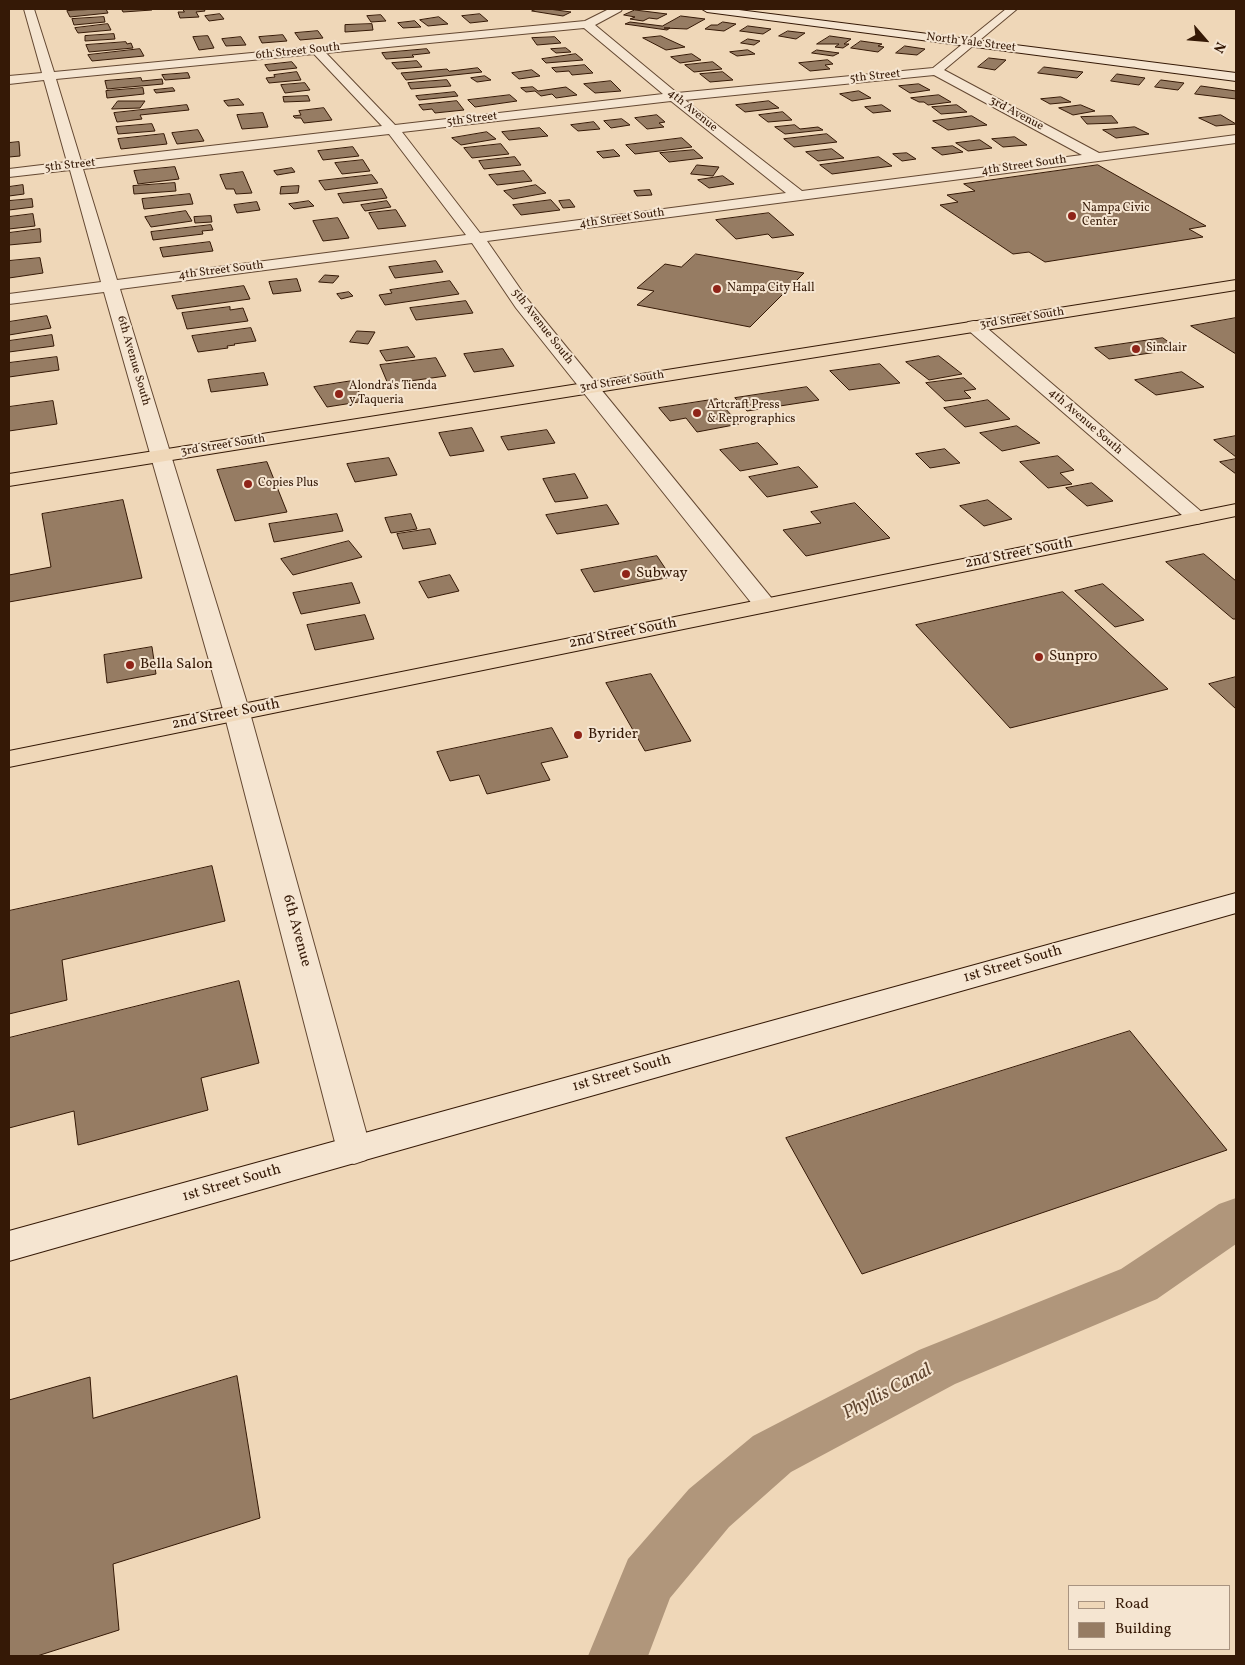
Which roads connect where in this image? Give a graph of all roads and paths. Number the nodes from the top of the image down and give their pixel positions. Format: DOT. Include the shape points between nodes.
graph roads {
  1 [pos="29,9"];
  2 [pos="617,9"];
  3 [pos="707,9"];
  4 [pos="1012,9"];
  5 [pos="587,24"];
  6 [pos="970,43"];
  7 [pos="317,50"];
  8 [pos="936,71"];
  9 [pos="49,76"];
  10 [pos="1236,77"];
  11 [pos="9,80"];
  12 [pos="674,97"];
  13 [pos="393,130"];
  14 [pos="1236,139"];
  15 [pos="1096,157"];
  16 [pos="75,165"];
  17 [pos="9,172"];
  18 [pos="799,196"];
  19 [pos="477,239"];
  20 [pos="1236,285"];
  21 [pos="111,286"];
  22 [pos="9,299"];
  23 [pos="974,326"];
  24 [pos="589,388"];
  25 [pos="161,456"];
  26 [pos="9,480"];
  27 [pos="1236,510"];
  28 [pos="1197,518"];
  29 [pos="765,606"];
  30 [pos="237,712"];
  31 [pos="9,759"];
  32 [pos="1236,903"];
  33 [pos="354,1150"];
  34 [pos="9,1246"];
  1 -- 9 [label="street, 6th Avenue South"];
  2 -- 5 [label="street"];
  3 -- 6 [label="street, North Yale Street"];
  4 -- 6 [label="street"];
  5 -- 7 [label="street, 6th Street South"];
  5 -- 12 [label="street, 4th Avenue"];
  6 -- 8 [label="street"];
  6 -- 10 [label="street, North Yale Street"];
  7 -- 9 [label="street, 6th Street South"];
  7 -- 13 [label="street, 5th Avenue South"];
  8 -- 12 [label="street, 5th Street"];
  8 -- 15 [label="street, 3rd Avenue"];
  9 -- 11 [label="street, 6th Street South"];
  9 -- 16 [label="street, 6th Avenue South"];
  12 -- 13 [label="street, 5th Street"];
  12 -- 18 [label="street, 4th Avenue"];
  13 -- 16 [label="street, 5th Street"];
  13 -- 19 [label="street, 5th Avenue South"];
  14 -- 15 [label="street, 4th Street South"];
  15 -- 18 [label="street, 4th Street South"];
  16 -- 17 [label="street, 5th Street"];
  16 -- 21 [label="street, 6th Avenue South"];
  18 -- 19 [label="street, 4th Street South"];
  19 -- 21 [label="street, 4th Street South"];
  19 -- 24 [label="street, 5th Avenue South" via="522,304"];
  20 -- 23 [label="main road, 3rd Street South"];
  21 -- 22 [label="street, 4th Street South"];
  21 -- 25 [label="street, 6th Avenue South"];
  23 -- 24 [label="main road, 3rd Street South"];
  23 -- 28 [label="street, 4th Avenue South"];
  24 -- 25 [label="main road, 3rd Street South"];
  24 -- 29 [label="street, 5th Avenue South"];
  25 -- 26 [label="main road, 3rd Street South"];
  25 -- 30 [label="street, 6th Avenue South"];
  27 -- 28 [label="main road, 2nd Street South"];
  28 -- 29 [label="main road, 2nd Street South"];
  29 -- 30 [label="main road, 2nd Street South"];
  30 -- 31 [label="main road, 2nd Street South"];
  30 -- 33 [label="street, 6th Avenue"];
  32 -- 33 [label="street, 1st Street South"];
  33 -- 34 [label="street, 1st Street South"];
}
